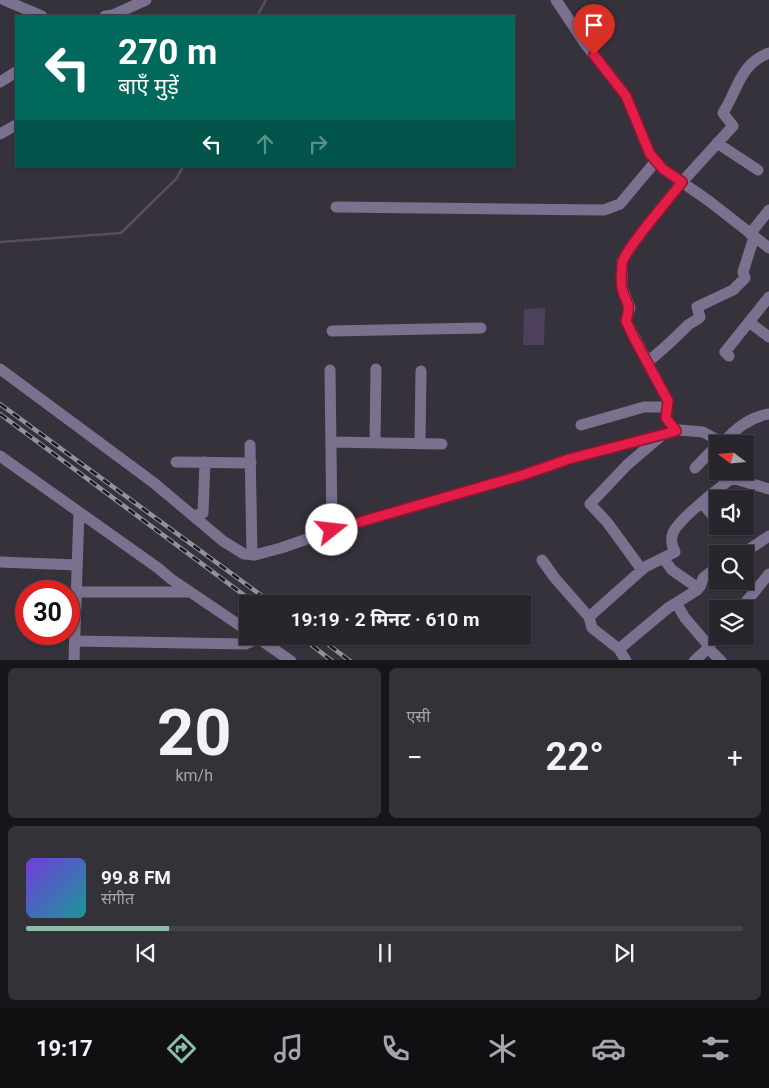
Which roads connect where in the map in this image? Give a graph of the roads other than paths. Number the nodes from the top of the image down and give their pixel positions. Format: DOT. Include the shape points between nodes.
graph roads {
  1 [pos="4,0"];
  2 [pos="146,0"];
  3 [pos="556,0"];
  4 [pos="40,15"];
  5 [pos="112,15"];
  6 [pos="769,53"];
  7 [pos="15,73"];
  8 [pos="0,82"];
  9 [pos="15,126"];
  10 [pos="0,134"];
  11 [pos="717,143"];
  12 [pos="656,160"];
  13 [pos="758,170"];
  14 [pos="682,182"];
  15 [pos="336,207"];
  16 [pos="769,210"];
  17 [pos="752,236"];
  18 [pos="769,248"];
  19 [pos="769,296"];
  20 [pos="749,322"];
  21 [pos="481,328"];
  22 [pos="332,330"];
  23 [pos="769,337"];
  24 [pos="729,356"];
  25 [pos="647,362"];
  26 [pos="0,369"];
  27 [pos="376,369"];
  28 [pos="330,370"];
  29 [pos="420,371"];
  30 [pos="667,406"];
  31 [pos="769,414"];
  32 [pos="581,425"];
  33 [pos="676,431"];
  34 [pos="662,435"];
  35 [pos="730,435"];
  36 [pos="709,436"];
  37 [pos="331,442"];
  38 [pos="375,443"];
  39 [pos="420,444"];
  40 [pos="442,444"];
  41 [pos="250,445"];
  42 [pos="709,455"];
  43 [pos="0,456"];
  44 [pos="176,462"];
  45 [pos="205,462"];
  46 [pos="251,463"];
  47 [pos="696,468"];
  48 [pos="727,480"];
  49 [pos="746,480"];
  50 [pos="769,489"];
  51 [pos="702,503"];
  52 [pos="709,511"];
  53 [pos="79,512"];
  54 [pos="193,516"];
  55 [pos="332,530"];
  56 [pos="769,536"];
  57 [pos="754,546"];
  58 [pos="252,555"];
  59 [pos="663,558"];
  60 [pos="542,560"];
  61 [pos="0,562"];
  62 [pos="77,565"];
  63 [pos="642,570"];
  64 [pos="709,573"];
  65 [pos="76,580"];
  66 [pos="767,580"];
  67 [pos="698,588"];
  68 [pos="80,592"];
  69 [pos="189,592"];
  70 [pos="748,600"];
  71 [pos="676,603"];
  72 [pos="589,617"];
  73 [pos="239,625"];
  74 [pos="80,641"];
  75 [pos="239,644"];
  76 [pos="75,645"];
  77 [pos="269,645"];
  78 [pos="708,647"];
  79 [pos="619,650"];
  80 [pos="74,660"];
  81 [pos="291,660"];
  82 [pos="626,660"];
  83 [pos="694,660"];
  84 [pos="721,660"];
  1 -- 4 [label="street"];
  2 -- 5 [label="street"];
  3 -- 12 [label="street" via="626,96 650,154"];
  6 -- 11 [label="street" via="758,57 744,70 723,113 733,126"];
  7 -- 8 [label="street"];
  9 -- 10 [label="street"];
  11 -- 13 [label="street"];
  11 -- 14 [label="street"];
  12 -- 14 [label="street"];
  12 -- 15 [label="street" via="620,204 604,210"];
  14 -- 17 [label="street"];
  14 -- 25 [label="street" via="622,261 622,287 630,308 626,321"];
  16 -- 17 [label="street"];
  17 -- 18 [label="street"];
  17 -- 25 [label="street" via="743,272 745,278 733,290 697,307 700,317 689,323"];
  19 -- 20 [label="street"];
  20 -- 23 [label="street"];
  20 -- 24 [label="street" via="725,352"];
  21 -- 22 [label="street"];
  25 -- 30 [label="street" via="668,401"];
  26 -- 54 [label="street" via="154,483"];
  27 -- 38 [label="street"];
  28 -- 37 [label="street"];
  29 -- 39 [label="street"];
  30 -- 32 [label="street" via="644,407"];
  30 -- 33 [label="street" via="666,418"];
  31 -- 35 [label="street" via="750,420"];
  33 -- 34 [label="street"];
  33 -- 36 [label="street" via="702,432"];
  34 -- 55 [label="street" via="569,459"];
  34 -- 63 [label="street" via="627,465 590,504"];
  37 -- 38 [label="street"];
  37 -- 55 [label="street"];
  38 -- 39 [label="street"];
  39 -- 40 [label="street"];
  41 -- 46 [label="street"];
  42 -- 47 [label="street"];
  43 -- 53 [label="street"];
  44 -- 45 [label="street"];
  45 -- 46 [label="street"];
  45 -- 54 [label="street" via="203,513"];
  46 -- 58 [label="street"];
  48 -- 51 [label="street"];
  49 -- 50 [label="street"];
  51 -- 52 [label="street"];
  51 -- 59 [label="street" via="678,524 672,535 675,552"];
  53 -- 62 [label="street"];
  53 -- 69 [label="street"];
  54 -- 58 [label="street" via="223,541 244,554"];
  55 -- 58 [label="street"];
  56 -- 57 [label="street"];
  59 -- 63 [label="street"];
  59 -- 67 [label="street" via="672,570"];
  60 -- 72 [label="street"];
  61 -- 62 [label="street"];
  62 -- 65 [label="street"];
  63 -- 72 [label="street"];
  64 -- 67 [label="street"];
  66 -- 70 [label="street"];
  67 -- 71 [label="street"];
  68 -- 69 [label="street"];
  69 -- 73 [label="street"];
  71 -- 78 [label="street"];
  71 -- 79 [label="street"];
  72 -- 79 [label="street" via="592,628"];
  74 -- 75 [label="street"];
  76 -- 80 [label="street"];
  77 -- 81 [label="street"];
  78 -- 83 [label="street"];
  78 -- 84 [label="street"];
  79 -- 82 [label="street"];
}
